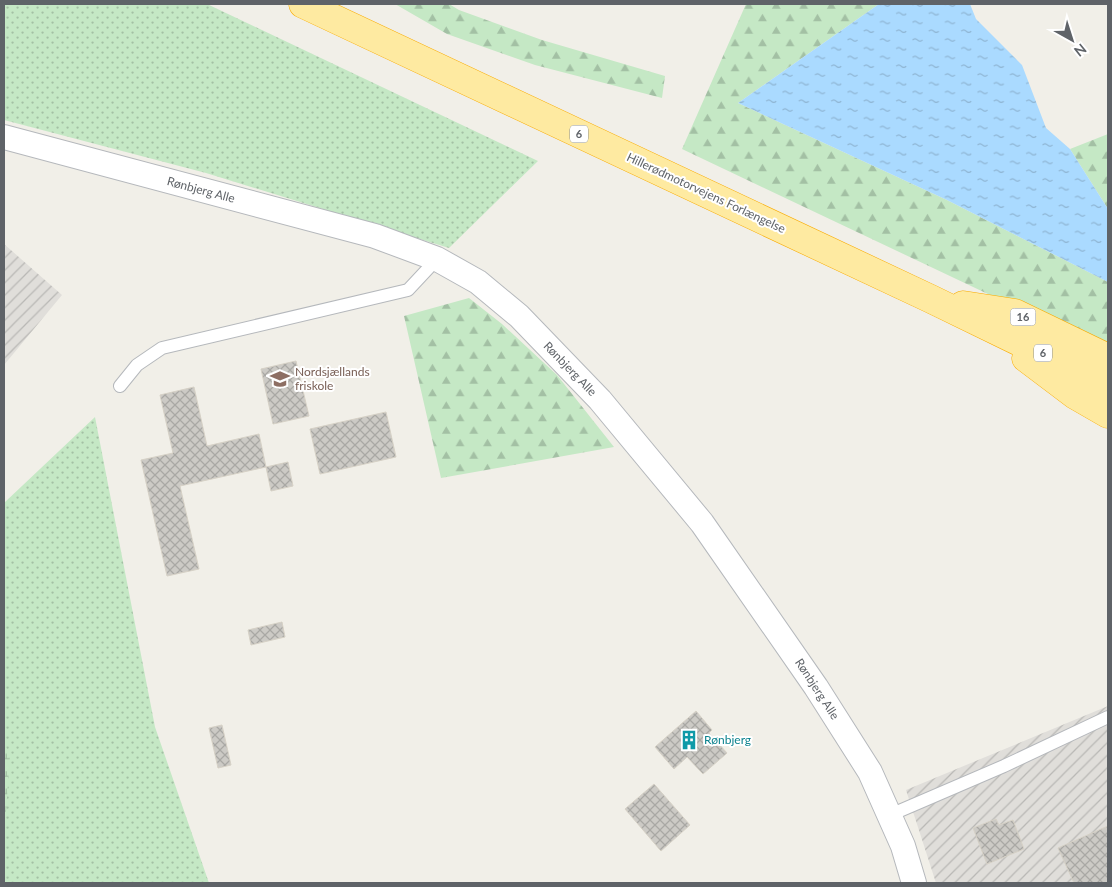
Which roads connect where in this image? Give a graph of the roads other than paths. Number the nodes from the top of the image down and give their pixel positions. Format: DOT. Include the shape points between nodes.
graph roads {
  1 [pos="303,4"];
  2 [pos="4,137"];
  3 [pos="436,259"];
  4 [pos="931,299"];
  5 [pos="977,321"];
  6 [pos="1108,358"];
  7 [pos="1108,385"];
  8 [pos="120,386"];
  9 [pos="1108,414"];
  10 [pos="1108,717"];
  11 [pos="890,815"];
  12 [pos="914,883"];
  1 -- 4 [label="highway, Hillerødmotorvejens Forlængelse / 6"];
  2 -- 3 [label="street, Rønbjerg Alle" via="375,236"];
  3 -- 8 [label="lane" via="408,290 162,348 137,366"];
  3 -- 11 [label="street, Rønbjerg Alle" via="478,282 519,316 600,400 702,523 816,686 870,772"];
  4 -- 5 [label="highway, Hillerødmotorvejens Forlængelse / 6"];
  4 -- 6 [label="highway, 16" via="1015,313"];
  5 -- 7 [label="highway, Hillerødmotorvejens Forlængelse / 6"];
  5 -- 9 [label="highway, 16" via="1074,395"];
  10 -- 11 [label="lane"];
  11 -- 12 [label="street, Rønbjerg Alle"];
}
